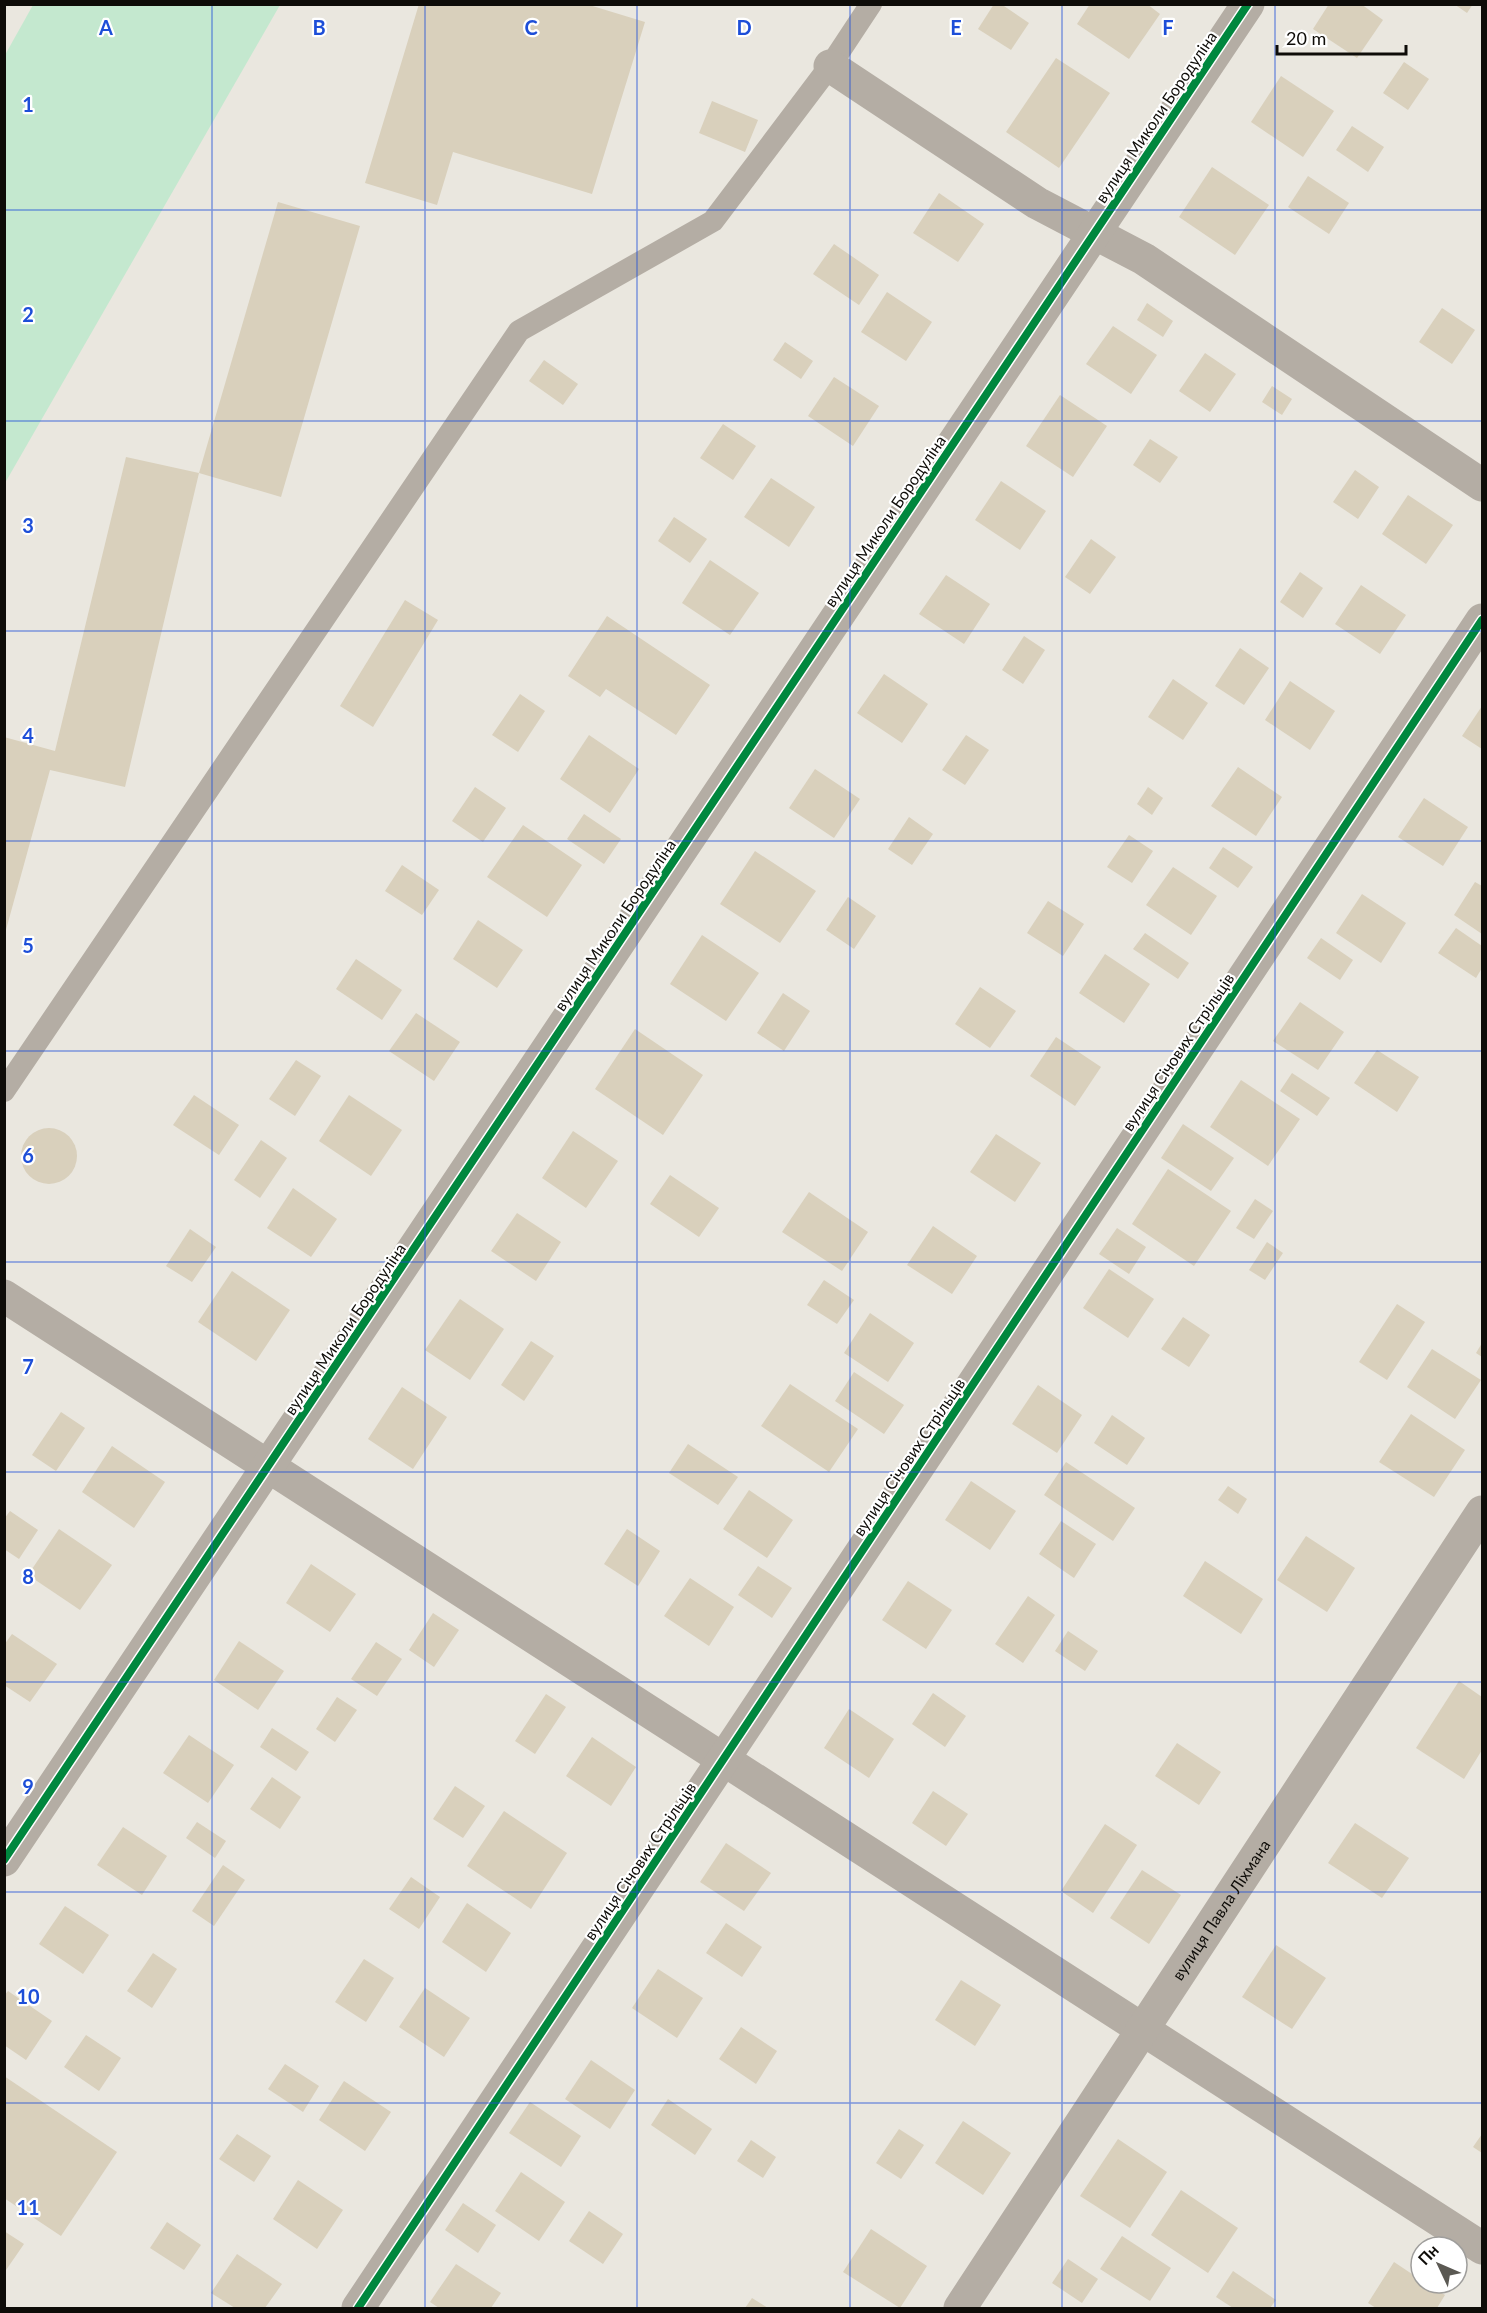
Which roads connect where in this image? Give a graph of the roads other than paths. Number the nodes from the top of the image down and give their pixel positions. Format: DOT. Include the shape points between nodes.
graph roads {
  1 [pos="871,4"];
  2 [pos="1248,4"];
  3 [pos="830,66"];
  4 [pos="1095,232"];
  5 [pos="1482,485"];
  6 [pos="1482,620"];
  7 [pos="4,1091"];
  8 [pos="6,1301"];
  9 [pos="269,1467"];
  10 [pos="1482,1512"];
  11 [pos="724,1759"];
  12 [pos="4,1860"];
  13 [pos="1143,2030"];
  14 [pos="1482,2248"];
  15 [pos="358,2308"];
  16 [pos="960,2308"];
  1 -- 3 [label="lane"];
  2 -- 4 [label="street, вулиця Миколи Бородуліна"];
  3 -- 4 [label="street" via="1037,203"];
  3 -- 7 [label="lane" via="713,221 519,332"];
  4 -- 5 [label="street" via="1143,259"];
  4 -- 9 [label="street, вулиця Миколи Бородуліна"];
  6 -- 11 [label="street, вулиця Січових Стрільців"];
  8 -- 9 [label="street"];
  9 -- 11 [label="street"];
  9 -- 12 [label="street, вулиця Миколи Бородуліна"];
  10 -- 13 [label="street, вулиця Павла Ліхмана"];
  11 -- 13 [label="street"];
  11 -- 15 [label="street, вулиця Січових Стрільців"];
  13 -- 14 [label="street"];
  13 -- 16 [label="street, вулиця Павла Ліхмана"];
}
